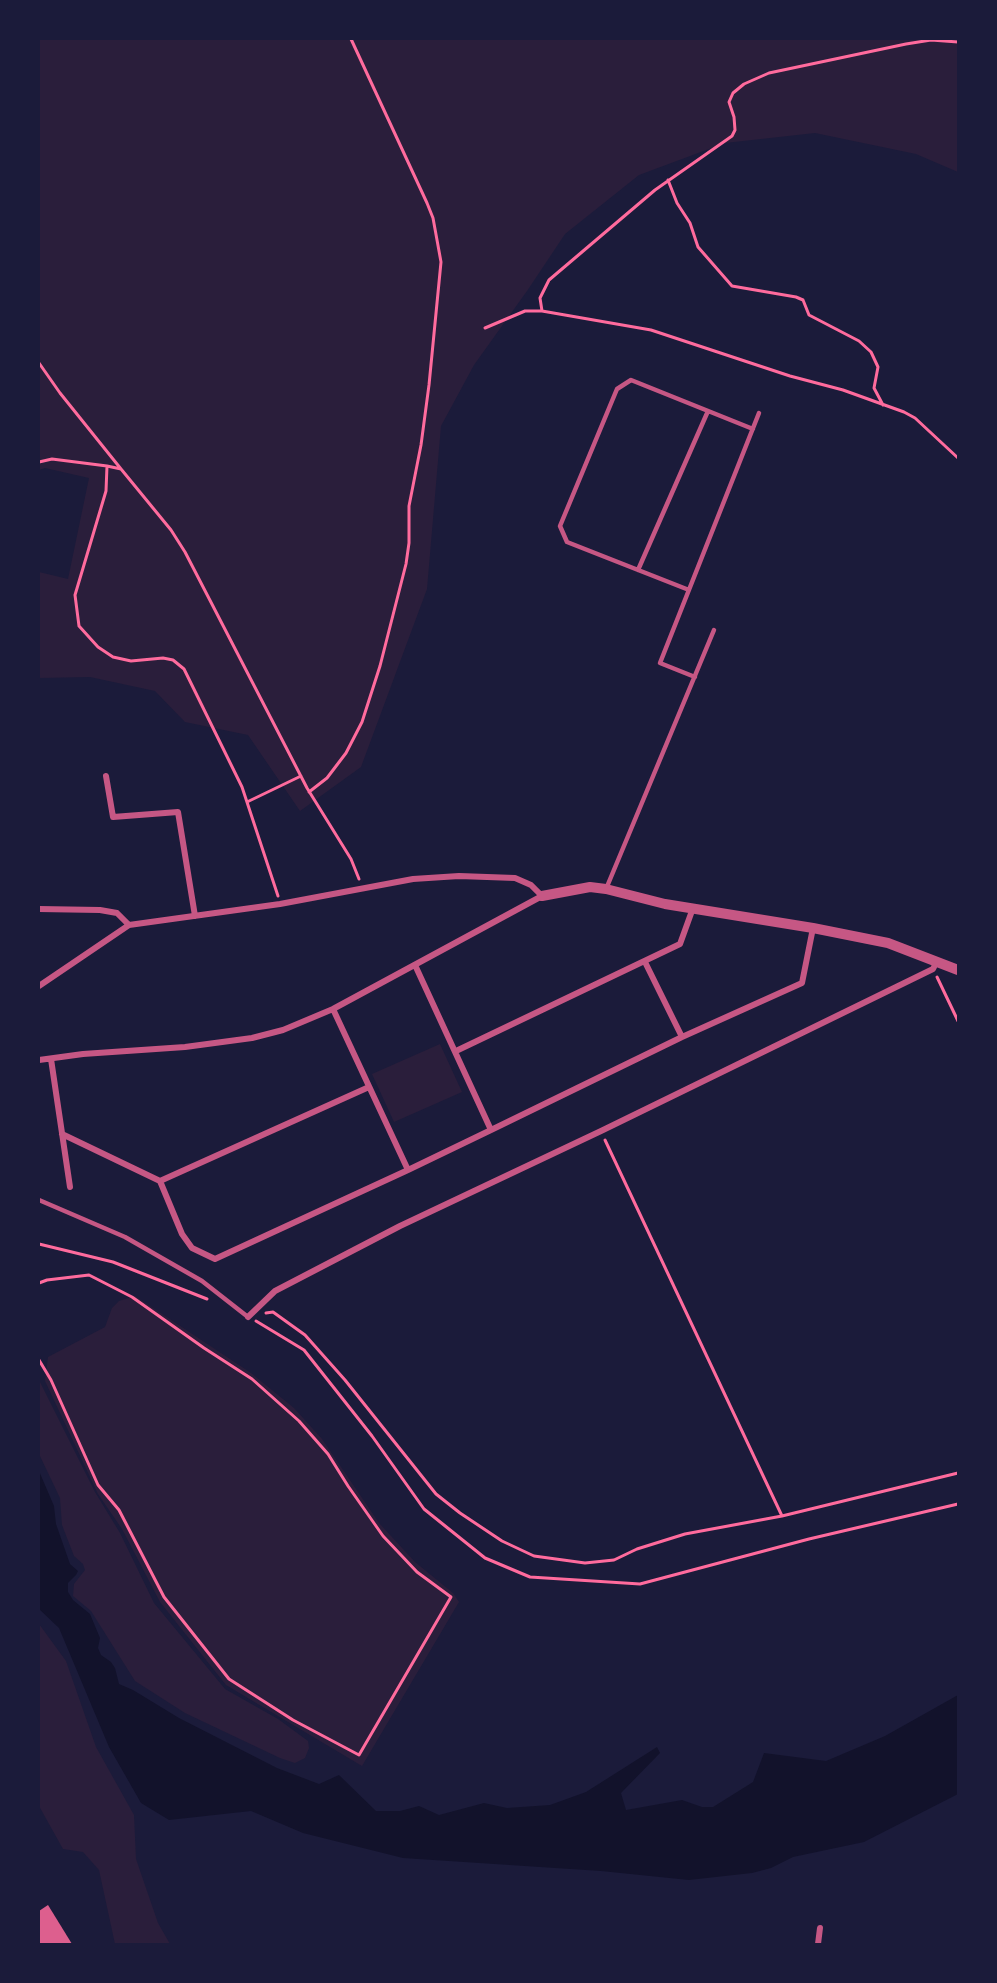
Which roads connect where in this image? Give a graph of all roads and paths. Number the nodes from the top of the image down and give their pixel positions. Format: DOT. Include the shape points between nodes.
graph roads {
  1 [pos="351,39"];
  2 [pos="958,42"];
  3 [pos="668,180"];
  4 [pos="542,311"];
  5 [pos="485,328"];
  6 [pos="39,363"];
  7 [pos="883,405"];
  8 [pos="708,411"];
  9 [pos="759,413"];
  10 [pos="753,429"];
  11 [pos="958,458"];
  12 [pos="39,462"];
  13 [pos="107,466"];
  14 [pos="121,469"];
  15 [pos="638,570"];
  16 [pos="689,590"];
  17 [pos="714,630"];
  18 [pos="695,677"];
  19 [pos="106,776"];
  20 [pos="301,776"];
  21 [pos="309,792"];
  22 [pos="247,802"];
  23 [pos="361,889"];
  24 [pos="606,890"];
  25 [pos="542,896"];
  26 [pos="280,903"];
  27 [pos="693,908"];
  28 [pos="39,909"];
  29 [pos="195,916"];
  30 [pos="129,925"];
  31 [pos="813,928"];
  32 [pos="645,962"];
  33 [pos="415,965"];
  34 [pos="935,965"];
  35 [pos="958,970"];
  36 [pos="39,986"];
  37 [pos="333,1009"];
  38 [pos="958,1022"];
  39 [pos="682,1037"];
  40 [pos="456,1051"];
  41 [pos="51,1059"];
  42 [pos="39,1060"];
  43 [pos="369,1087"];
  44 [pos="490,1130"];
  45 [pos="601,1131"];
  46 [pos="62,1134"];
  47 [pos="408,1170"];
  48 [pos="160,1181"];
  49 [pos="70,1187"];
  50 [pos="39,1200"];
  51 [pos="39,1244"];
  52 [pos="39,1283"];
  53 [pos="209,1300"];
  54 [pos="248,1317"];
  55 [pos="39,1360"];
  56 [pos="958,1473"];
  57 [pos="958,1504"];
  58 [pos="782,1516"];
  59 [pos="820,1928"];
  60 [pos="818,1944"];
  1 -- 21 [label="path" via="427,203 441,262 429,385 400,587 362,722 346,753 327,778"];
  2 -- 3 [label="path" via="931,40 906,44 769,73 744,84 729,102 734,117 732,136"];
  3 -- 4 [label="path" via="549,280 540,298"];
  3 -- 7 [label="path" via="698,247 732,286 796,297 802,300 809,315 859,340 871,352 878,367 874,388"];
  4 -- 5 [label="path" via="525,311"];
  4 -- 7 [label="path" via="651,330"];
  6 -- 14 [label="path"];
  7 -- 11 [label="path" via="915,418"];
  8 -- 10 [label="lane"];
  8 -- 15 [label="lane"];
  8 -- 15 [label="lane" via="631,380 617,389 560,526 567,542"];
  9 -- 10 [label="lane"];
  10 -- 16 [label="lane"];
  12 -- 13 [label="path" via="52,459"];
  13 -- 14 [label="path"];
  13 -- 22 [label="path" via="106,491 75,595 79,626 113,657 131,661 163,658 184,669"];
  14 -- 20 [label="path" via="185,552"];
  15 -- 16 [label="lane"];
  16 -- 18 [label="lane" via="660,663"];
  17 -- 18 [label="lane"];
  18 -- 24 [label="lane"];
  19 -- 29 [label="street" via="113,817 178,812"];
  20 -- 21 [label="path"];
  20 -- 22 [label="path"];
  21 -- 23 [label="path" via="351,859"];
  22 -- 26 [label="path"];
  23 -- 25 [label="street" via="413,879 491,877 515,878 531,885"];
  23 -- 26 [label="street"];
  24 -- 25 [label="street" via="590,887"];
  24 -- 27 [label="street"];
  25 -- 33 [label="street"];
  26 -- 29 [label="street"];
  27 -- 31 [label="street"];
  27 -- 32 [label="street" via="680,944"];
  28 -- 30 [label="street" via="117,913"];
  29 -- 30 [label="street"];
  30 -- 36 [label="street"];
  31 -- 34 [label="street" via="888,943"];
  31 -- 39 [label="street" via="802,983"];
  32 -- 39 [label="street"];
  32 -- 40 [label="street"];
  33 -- 37 [label="street"];
  33 -- 40 [label="street"];
  34 -- 35 [label="street"];
  34 -- 38 [label="path"];
  34 -- 45 [label="street"];
  37 -- 41 [label="street" via="252,1038"];
  37 -- 43 [label="street"];
  39 -- 44 [label="street"];
  40 -- 44 [label="street"];
  41 -- 42 [label="street"];
  41 -- 46 [label="street"];
  43 -- 47 [label="street"];
  43 -- 48 [label="street"];
  44 -- 47 [label="street"];
  45 -- 54 [label="street" via="400,1226 275,1291"];
  45 -- 58 [label="path"];
  46 -- 48 [label="street"];
  46 -- 49 [label="street"];
  47 -- 48 [label="street" via="215,1259 192,1248 182,1234"];
  50 -- 54 [label="lane" via="125,1237 202,1281"];
  51 -- 53 [label="path" via="113,1262"];
  52 -- 55 [label="path" via="89,1275 132,1297 252,1379 299,1421 328,1454 383,1536 417,1572 451,1597 359,1755 293,1720 229,1679 164,1597 119,1510 98,1485"];
  54 -- 57 [label="path" via="304,1350 424,1509 485,1558 530,1577 640,1584"];
  54 -- 58 [label="path" via="273,1312 304,1335 436,1494 502,1541 534,1556 585,1563 614,1560 685,1534"];
  56 -- 58 [label="path"];
  59 -- 60 [label="street"];
}
